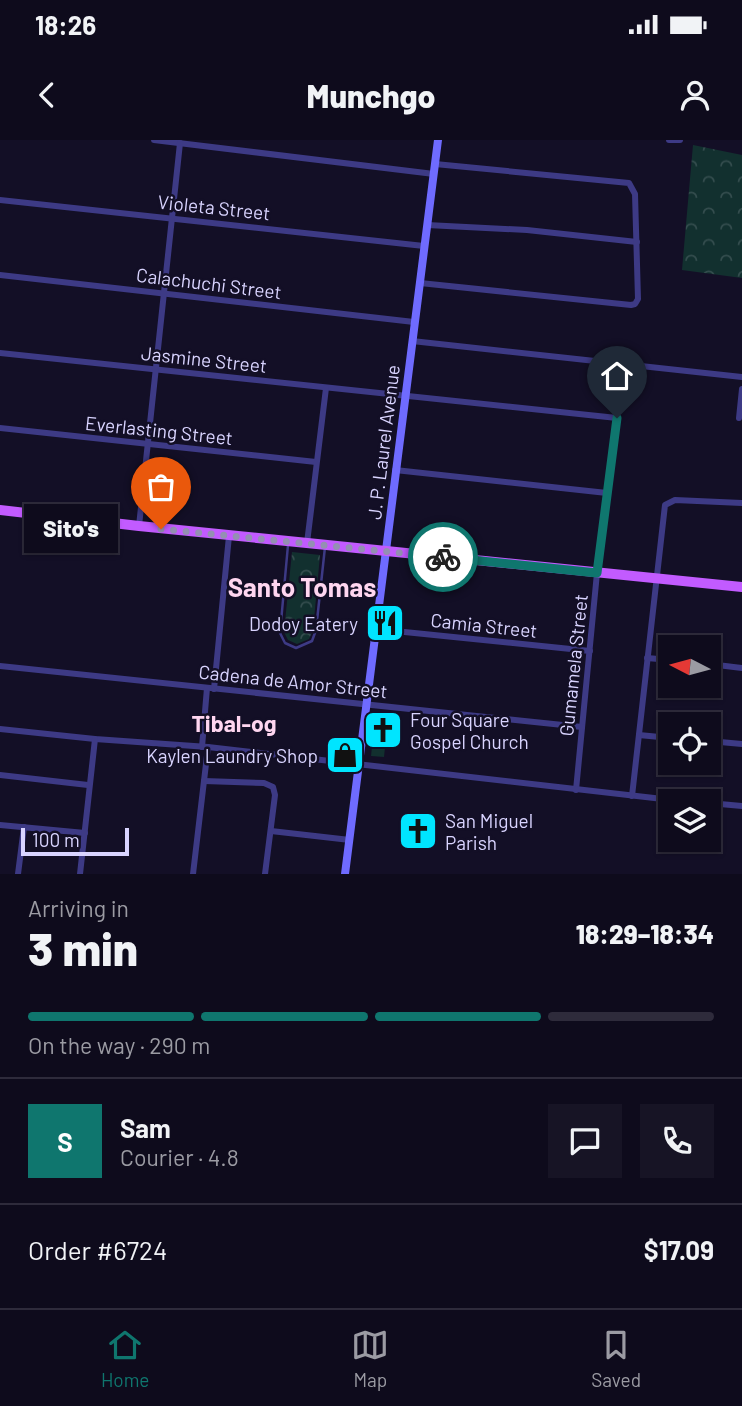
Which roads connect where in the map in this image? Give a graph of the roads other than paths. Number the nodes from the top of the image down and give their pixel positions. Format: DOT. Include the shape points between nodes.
graph roads {
  1 [pos="154,140"];
  2 [pos="438,140"];
  3 [pos="669,140"];
  4 [pos="680,140"];
  5 [pos="180,143"];
  6 [pos="435,164"];
  7 [pos="434,174"];
  8 [pos="0,200"];
  9 [pos="171,218"];
  10 [pos="427,225"];
  11 [pos="637,242"];
  12 [pos="424,246"];
  13 [pos="0,275"];
  14 [pos="420,282"];
  15 [pos="163,293"];
  16 [pos="414,322"];
  17 [pos="412,341"];
  18 [pos="0,353"];
  19 [pos="156,370"];
  20 [pos="742,377"];
  21 [pos="326,388"];
  22 [pos="742,389"];
  23 [pos="405,396"];
  24 [pos="617,418"];
  25 [pos="738,418"];
  26 [pos="0,428"];
  27 [pos="148,445"];
  28 [pos="316,462"];
  29 [pos="395,470"];
  30 [pos="607,492"];
  31 [pos="742,503"];
  32 [pos="0,510"];
  33 [pos="139,527"];
  34 [pos="229,536"];
  35 [pos="289,542"];
  36 [pos="307,543"];
  37 [pos="325,545"];
  38 [pos="385,551"];
  39 [pos="597,573"];
  40 [pos="655,578"];
  41 [pos="742,587"];
  42 [pos="375,629"];
  43 [pos="590,651"];
  44 [pos="647,658"];
  45 [pos="658,659"];
  46 [pos="721,665"];
  47 [pos="0,666"];
  48 [pos="742,668"];
  49 [pos="210,689"];
  50 [pos="366,705"];
  51 [pos="582,727"];
  52 [pos="0,729"];
  53 [pos="639,735"];
  54 [pos="658,737"];
  55 [pos="95,739"];
  56 [pos="721,742"];
  57 [pos="742,744"];
  58 [pos="205,747"];
  59 [pos="359,766"];
  60 [pos="0,775"];
  61 [pos="204,781"];
  62 [pos="88,785"];
  63 [pos="576,790"];
  64 [pos="632,796"];
  65 [pos="658,799"];
  66 [pos="721,804"];
  67 [pos="742,806"];
  68 [pos="0,825"];
  69 [pos="23,827"];
  70 [pos="271,831"];
  71 [pos="85,833"];
  72 [pos="350,840"];
  73 [pos="18,874"];
  74 [pos="80,874"];
  75 [pos="193,874"];
  76 [pos="265,874"];
  77 [pos="345,874"];
  1 -- 5 [label="street"];
  2 -- 6 [label="street, J. P. Laurel Avenue"];
  3 -- 4 [label="street"];
  5 -- 7 [label="street"];
  5 -- 9 [label="street"];
  6 -- 7 [label="street, J. P. Laurel Avenue"];
  6 -- 11 [label="street" via="629,183 635,194"];
  7 -- 10 [label="street, J. P. Laurel Avenue"];
  8 -- 9 [label="street, Violeta Street"];
  9 -- 12 [label="street, Violeta Street"];
  9 -- 15 [label="street"];
  10 -- 11 [label="street"];
  10 -- 12 [label="street, J. P. Laurel Avenue"];
  11 -- 14 [label="street" via="638,299 634,304"];
  12 -- 14 [label="street, J. P. Laurel Avenue"];
  13 -- 15 [label="street, Calachuchi Street"];
  14 -- 16 [label="street, J. P. Laurel Avenue"];
  15 -- 16 [label="street, Calachuchi Street"];
  15 -- 19 [label="street"];
  16 -- 17 [label="street, J. P. Laurel Avenue"];
  17 -- 20 [label="street"];
  17 -- 23 [label="street, J. P. Laurel Avenue"];
  18 -- 19 [label="street, Jasmine Street"];
  19 -- 21 [label="street, Jasmine Street"];
  19 -- 27 [label="street"];
  21 -- 23 [label="street, Jasmine Street"];
  21 -- 28 [label="street"];
  22 -- 25 [label="street"];
  23 -- 24 [label="street, Jasmine Street"];
  23 -- 29 [label="street, J. P. Laurel Avenue"];
  24 -- 30 [label="street, Gumamela Street"];
  26 -- 27 [label="street, Everlasting Street"];
  27 -- 28 [label="street, Everlasting Street"];
  27 -- 33 [label="street"];
  28 -- 36 [label="street"];
  29 -- 30 [label="street"];
  29 -- 38 [label="street, J. P. Laurel Avenue"];
  30 -- 39 [label="street, Gumamela Street"];
  31 -- 40 [label="street" via="668,503"];
  32 -- 33 [label="main road"];
  33 -- 34 [label="main road"];
  34 -- 35 [label="main road"];
  34 -- 49 [label="street"];
  35 -- 36 [label="main road"];
  35 -- 37 [label="lane" via="280,633 285,643 296,648 312,641 316,631"];
  36 -- 37 [label="main road"];
  37 -- 38 [label="main road"];
  38 -- 39 [label="main road"];
  38 -- 42 [label="street, J. P. Laurel Avenue"];
  39 -- 40 [label="main road"];
  39 -- 43 [label="street, Gumamela Street"];
  40 -- 41 [label="main road"];
  40 -- 44 [label="street"];
  42 -- 43 [label="street, Camia Street"];
  42 -- 50 [label="street, J. P. Laurel Avenue"];
  43 -- 51 [label="street, Gumamela Street"];
  44 -- 45 [label="street"];
  44 -- 53 [label="street"];
  46 -- 48 [label="street"];
  47 -- 49 [label="street, Cadena de Amor Street"];
  49 -- 50 [label="street, Cadena de Amor Street"];
  49 -- 58 [label="street"];
  50 -- 51 [label="street, Cadena de Amor Street"];
  50 -- 59 [label="street, J. P. Laurel Avenue"];
  51 -- 63 [label="street, Gumamela Street"];
  52 -- 55 [label="street"];
  53 -- 54 [label="street"];
  53 -- 64 [label="street"];
  55 -- 58 [label="street"];
  55 -- 62 [label="street"];
  56 -- 57 [label="street"];
  58 -- 59 [label="street"];
  58 -- 61 [label="street"];
  59 -- 63 [label="street"];
  59 -- 72 [label="street, J. P. Laurel Avenue"];
  60 -- 62 [label="street"];
  61 -- 70 [label="street" via="270,785 275,795"];
  61 -- 75 [label="street"];
  62 -- 71 [label="street"];
  63 -- 64 [label="street"];
  64 -- 65 [label="street"];
  66 -- 67 [label="street"];
  68 -- 69 [label="street"];
  69 -- 71 [label="street"];
  69 -- 73 [label="street"];
  70 -- 72 [label="street"];
  70 -- 76 [label="street"];
  71 -- 74 [label="street"];
  72 -- 77 [label="street, J. P. Laurel Avenue"];
}
